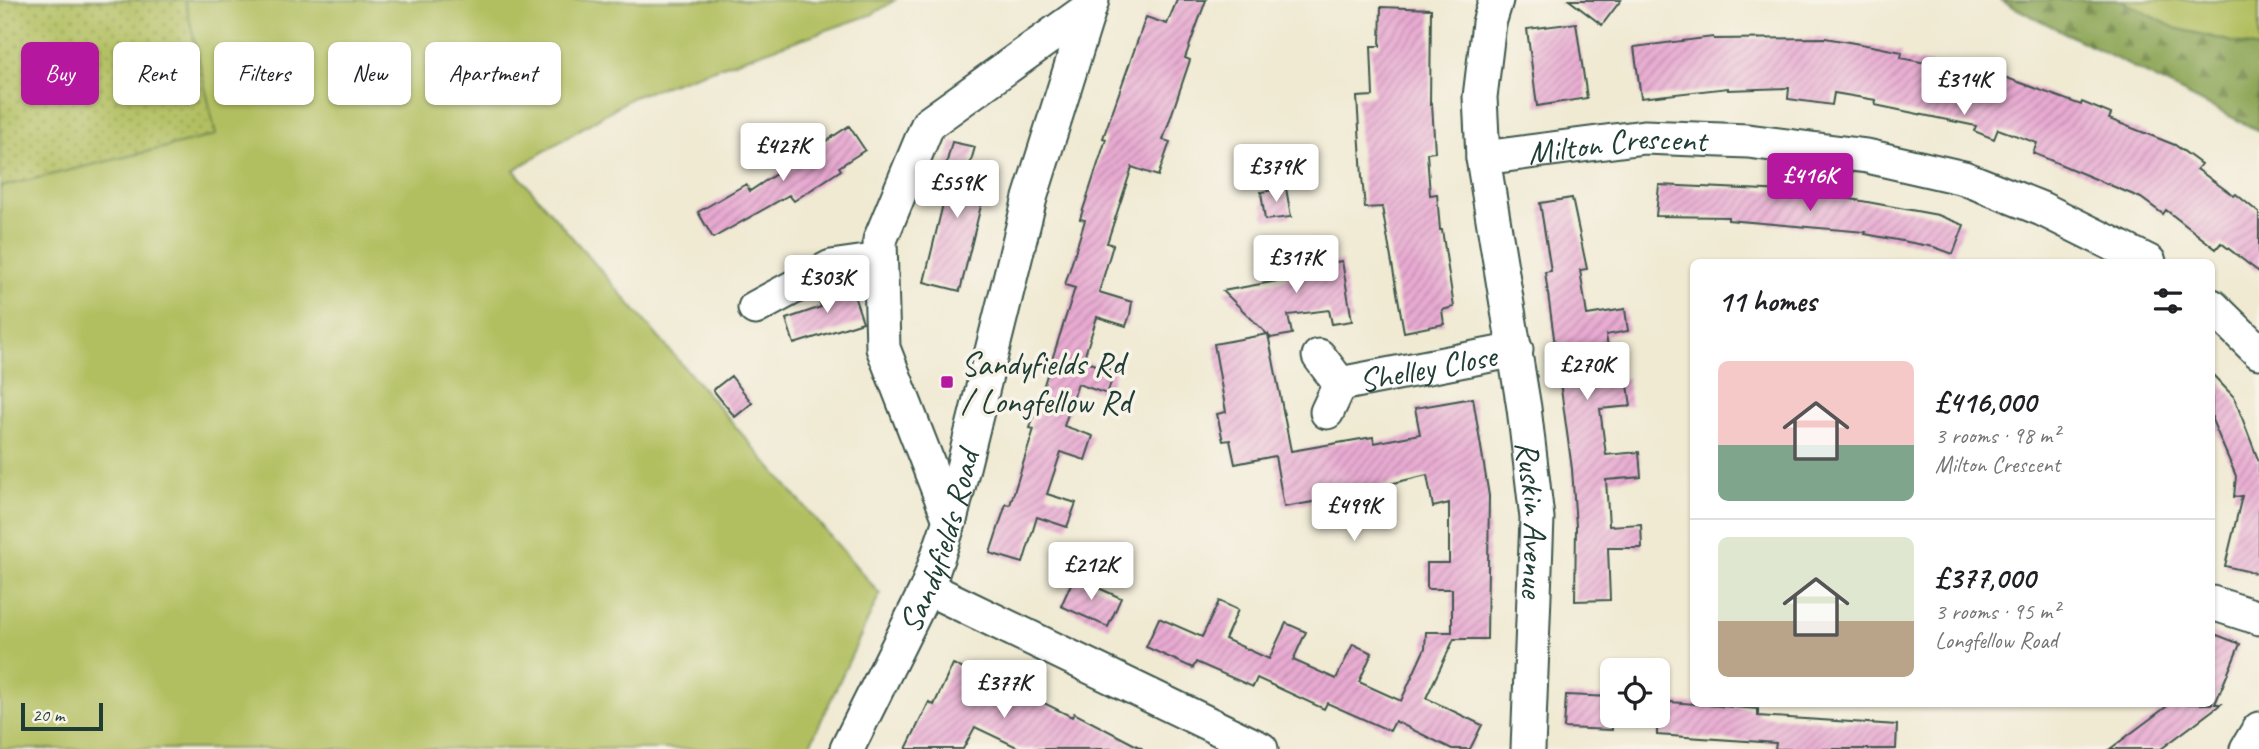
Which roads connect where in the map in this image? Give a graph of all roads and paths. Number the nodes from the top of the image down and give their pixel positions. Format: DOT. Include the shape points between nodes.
graph roads {
  1 [pos="1496,0"];
  2 [pos="1090,5"];
  3 [pos="1483,158"];
  4 [pos="2143,259"];
  5 [pos="880,260"];
  6 [pos="755,308"];
  7 [pos="2215,309"];
  8 [pos="1516,350"];
  9 [pos="2259,352"];
  10 [pos="1319,356"];
  11 [pos="950,520"];
  12 [pos="927,587"];
  13 [pos="2215,604"];
  14 [pos="2259,618"];
  15 [pos="2259,729"];
  16 [pos="847,749"];
  17 [pos="1259,749"];
  18 [pos="1528,749"];
  19 [pos="2247,749"];
  1 -- 3 [label="street, Ruskin Avenue" via="1480,97"];
  2 -- 5 [label="street" via="928,124 880,240"];
  2 -- 11 [label="street, Sandyfields Road" via="1030,198"];
  3 -- 4 [label="street, Milton Crescent" via="1644,137 1748,141 1867,156 1965,178 2042,209"];
  3 -- 8 [label="street, Ruskin Avenue"];
  5 -- 6 [label="street" via="831,267"];
  5 -- 11 [label="street" via="883,348"];
  7 -- 9 [label="street"];
  8 -- 10 [label="street, Shelley Close" via="1334,398"];
  8 -- 18 [label="street, Ruskin Avenue" via="1537,518"];
  11 -- 12 [label="street, Sandyfields Road"];
  12 -- 16 [label="street, Sandyfields Road"];
  12 -- 17 [label="street"];
  13 -- 14 [label="street"];
  15 -- 19 [label="street"];
}
